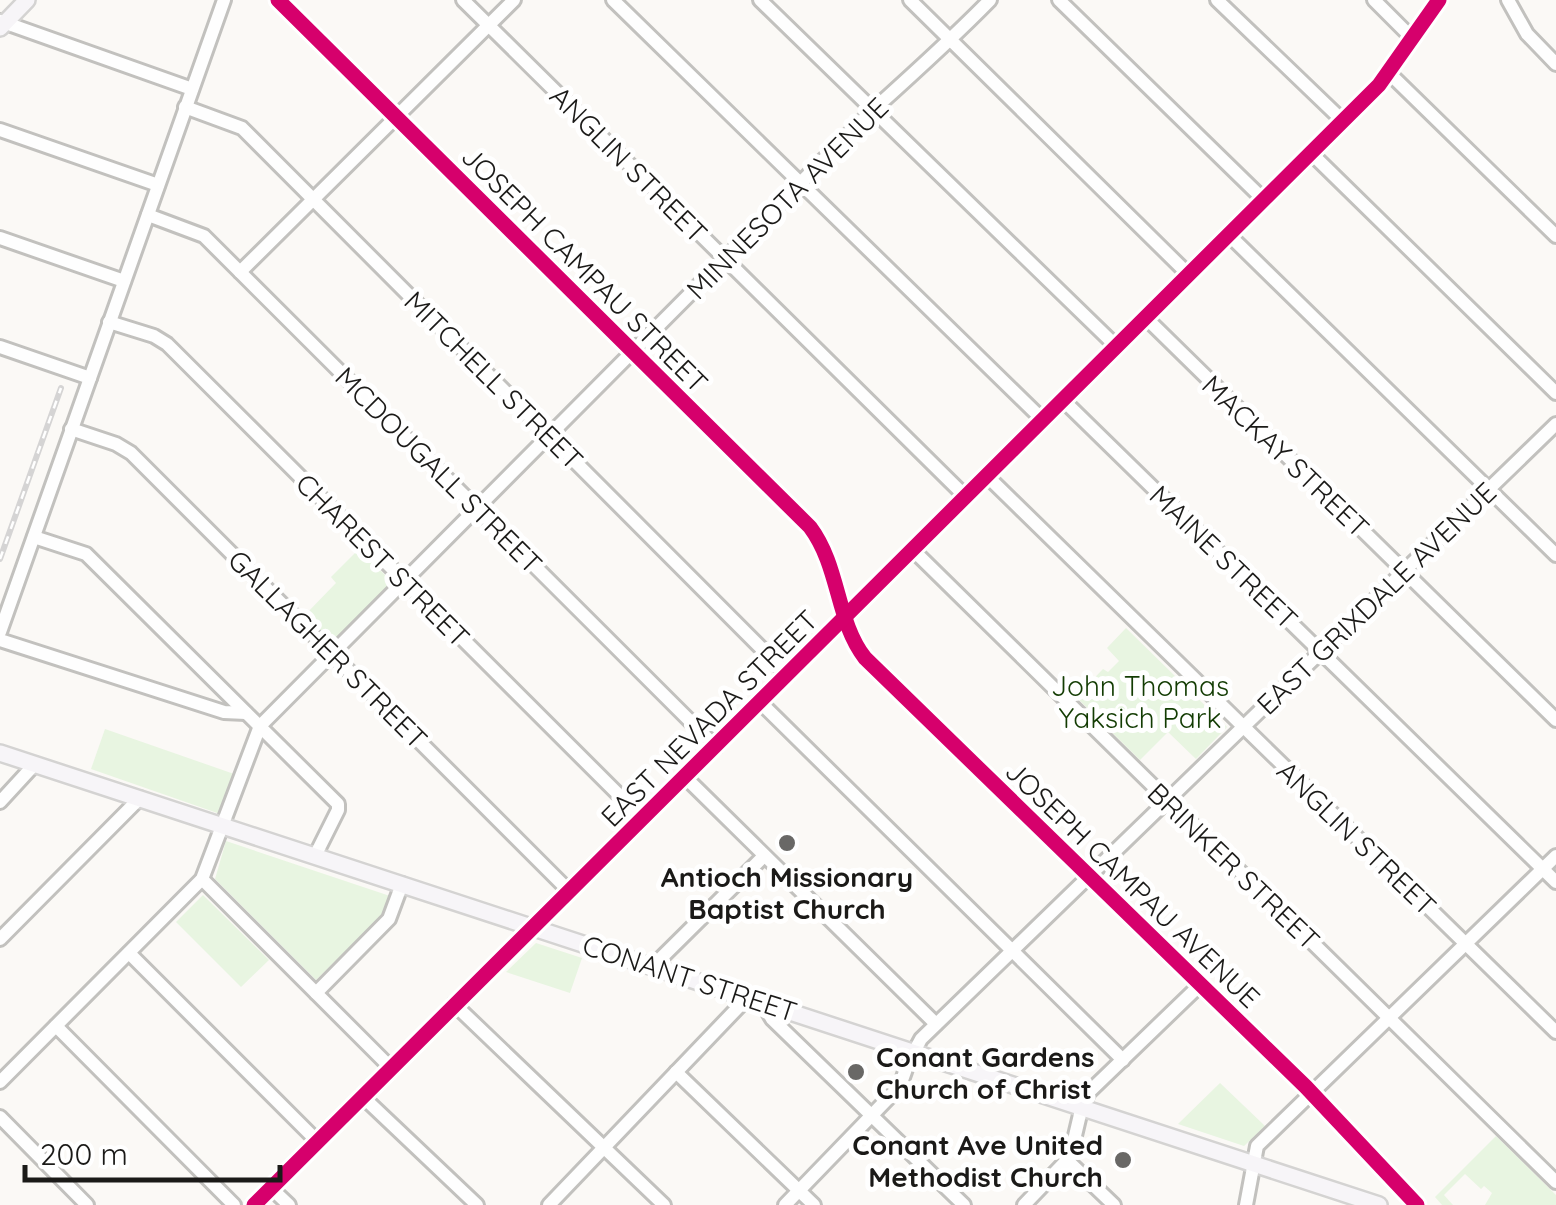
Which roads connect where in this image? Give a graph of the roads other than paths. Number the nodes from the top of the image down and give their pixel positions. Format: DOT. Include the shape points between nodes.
graph roads {
  1 [pos="27,0"];
  2 [pos="224,0"];
  3 [pos="278,0"];
  4 [pos="463,0"];
  5 [pos="514,0"];
  6 [pos="613,0"];
  7 [pos="760,0"];
  8 [pos="910,0"];
  9 [pos="990,0"];
  10 [pos="1058,0"];
  11 [pos="1217,0"];
  12 [pos="1374,0"];
  13 [pos="1439,0"];
  14 [pos="1508,0"];
  15 [pos="2,24"];
  16 [pos="489,26"];
  17 [pos="1412,38"];
  18 [pos="950,40"];
  19 [pos="1556,64"];
  20 [pos="1388,72"];
  21 [pos="192,88"];
  22 [pos="186,108"];
  23 [pos="873,110"];
  24 [pos="396,118"];
  25 [pos="1343,121"];
  26 [pos="0,130"];
  27 [pos="1310,153"];
  28 [pos="802,184"];
  29 [pos="158,185"];
  30 [pos="314,200"];
  31 [pos="1263,200"];
  32 [pos="148,215"];
  33 [pos="1228,234"];
  34 [pos="1556,236"];
  35 [pos="0,238"];
  36 [pos="726,261"];
  37 [pos="240,272"];
  38 [pos="1188,274"];
  39 [pos="124,281"];
  40 [pos="1145,317"];
  41 [pos="109,322"];
  42 [pos="0,346"];
  43 [pos="1116,346"];
  44 [pos="633,352"];
  45 [pos="90,378"];
  46 [pos="1556,393"];
  47 [pos="1063,400"];
  48 [pos="1043,420"];
  49 [pos="1556,424"];
  50 [pos="71,430"];
  51 [pos="550,435"];
  52 [pos="987,476"];
  53 [pos="1489,489"];
  54 [pos="966,498"];
  55 [pos="478,508"];
  56 [pos="34,537"];
  57 [pos="912,550"];
  58 [pos="1556,555"];
  59 [pos="1404,571"];
  60 [pos="405,582"];
  61 [pos="838,586"];
  62 [pos="845,617"];
  63 [pos="0,632"];
  64 [pos="0,640"];
  65 [pos="1320,652"];
  66 [pos="332,654"];
  67 [pos="788,674"];
  68 [pos="760,702"];
  69 [pos="246,713"];
  70 [pos="1556,720"];
  71 [pos="260,726"];
  72 [pos="1244,726"];
  73 [pos="716,746"];
  74 [pos="0,753"];
  75 [pos="35,764"];
  76 [pos="685,778"];
  77 [pos="140,798"];
  78 [pos="1167,801"];
  79 [pos="0,802"];
  80 [pos="643,819"];
  81 [pos="223,825"];
  82 [pos="315,856"];
  83 [pos="764,856"];
  84 [pos="1556,856"];
  85 [pos="1542,869"];
  86 [pos="1090,876"];
  87 [pos="202,879"];
  88 [pos="1556,882"];
  89 [pos="402,884"];
  90 [pos="570,892"];
  91 [pos="534,927"];
  92 [pos="0,939"];
  93 [pos="1466,944"];
  94 [pos="1013,950"];
  95 [pos="129,953"];
  96 [pos="653,966"];
  97 [pos="1201,984"];
  98 [pos="316,992"];
  99 [pos="755,999"];
  100 [pos="454,1004"];
  101 [pos="1389,1018"];
  102 [pos="936,1024"];
  103 [pos="56,1026"];
  104 [pos="1556,1032"];
  105 [pos="914,1051"];
  106 [pos="1124,1059"];
  107 [pos="391,1068"];
  108 [pos="676,1072"];
  109 [pos="0,1082"];
  110 [pos="1312,1092"];
  111 [pos="362,1096"];
  112 [pos="1082,1106"];
  113 [pos="872,1116"];
  114 [pos="0,1117"];
  115 [pos="317,1141"];
  116 [pos="604,1148"];
  117 [pos="1068,1160"];
  118 [pos="1252,1162"];
  119 [pos="1556,1182"];
  120 [pos="271,1188"];
  121 [pos="799,1190"];
  122 [pos="1354,1201"];
  123 [pos="87,1205"];
  124 [pos="234,1205"];
  125 [pos="254,1205"];
  126 [pos="289,1205"];
  127 [pos="477,1205"];
  128 [pos="550,1205"];
  129 [pos="664,1205"];
  130 [pos="785,1205"];
  131 [pos="814,1205"];
  132 [pos="964,1205"];
  133 [pos="1024,1205"];
  134 [pos="1114,1205"];
  135 [pos="1246,1205"];
  136 [pos="1379,1205"];
  137 [pos="1418,1205"];
  1 -- 15 [label="main road"];
  2 -- 21 [label="street"];
  3 -- 24 [label="street, JOSEPH CAMPAU STREET"];
  4 -- 16 [label="street, ANGLIN STREET"];
  5 -- 16 [label="street"];
  6 -- 28 [label="street"];
  7 -- 23 [label="street"];
  8 -- 18 [label="street"];
  9 -- 18 [label="street, MINNESOTA AVENUE"];
  10 -- 31 [label="street"];
  11 -- 25 [label="street"];
  12 -- 17 [label="street"];
  13 -- 17 [label="street, EAST NEVADA STREET"];
  14 -- 19 [label="street"];
  15 -- 21 [label="street"];
  16 -- 24 [label="street"];
  16 -- 36 [label="street, ANGLIN STREET"];
  17 -- 20 [label="street, EAST NEVADA STREET"];
  18 -- 23 [label="street, MINNESOTA AVENUE"];
  18 -- 38 [label="street"];
  20 -- 25 [label="street, EAST NEVADA STREET"];
  20 -- 34 [label="street"];
  21 -- 22 [label="street"];
  22 -- 29 [label="street"];
  22 -- 30 [label="street, MITCHELL STREET" via="236,124"];
  23 -- 28 [label="street, MINNESOTA AVENUE"];
  23 -- 43 [label="street"];
  24 -- 30 [label="street"];
  24 -- 44 [label="street, JOSEPH CAMPAU STREET"];
  25 -- 27 [label="street, EAST NEVADA STREET"];
  26 -- 29 [label="street"];
  27 -- 31 [label="street, EAST NEVADA STREET"];
  27 -- 46 [label="street"];
  28 -- 36 [label="street, MINNESOTA AVENUE"];
  28 -- 48 [label="street"];
  29 -- 32 [label="street"];
  30 -- 37 [label="street"];
  30 -- 51 [label="street, MITCHELL STREET"];
  31 -- 33 [label="street, EAST NEVADA STREET"];
  32 -- 37 [label="street, MCDOUGALL STREET" via="200,232"];
  32 -- 39 [label="street"];
  33 -- 38 [label="street, EAST NEVADA STREET"];
  33 -- 53 [label="street"];
  35 -- 39 [label="street"];
  36 -- 44 [label="street, MINNESOTA AVENUE"];
  36 -- 54 [label="street, ANGLIN STREET"];
  37 -- 55 [label="street, MCDOUGALL STREET"];
  38 -- 40 [label="street, EAST NEVADA STREET"];
  39 -- 41 [label="street"];
  40 -- 43 [label="street, EAST NEVADA STREET"];
  40 -- 59 [label="street, MACKAY STREET"];
  41 -- 45 [label="street"];
  41 -- 60 [label="street, CHAREST STREET" via="167,344"];
  42 -- 45 [label="street"];
  43 -- 47 [label="street, EAST NEVADA STREET"];
  44 -- 51 [label="street, MINNESOTA AVENUE"];
  44 -- 61 [label="street, JOSEPH CAMPAU STREET" via="810,527"];
  45 -- 50 [label="street"];
  47 -- 48 [label="street, EAST NEVADA STREET"];
  47 -- 65 [label="street, MAINE STREET"];
  48 -- 52 [label="street, EAST NEVADA STREET"];
  49 -- 53 [label="street, EAST GRIXDALE AVENUE"];
  50 -- 56 [label="street"];
  50 -- 66 [label="street, GALLAGHER STREET" via="131,452"];
  51 -- 55 [label="street, MINNESOTA AVENUE"];
  51 -- 67 [label="street, MITCHELL STREET"];
  52 -- 54 [label="street, EAST NEVADA STREET"];
  52 -- 72 [label="street, ANGLIN STREET"];
  53 -- 58 [label="street"];
  53 -- 59 [label="street, EAST GRIXDALE AVENUE"];
  54 -- 57 [label="street, EAST NEVADA STREET"];
  55 -- 60 [label="street, MINNESOTA AVENUE"];
  55 -- 73 [label="street, MCDOUGALL STREET"];
  56 -- 63 [label="street"];
  56 -- 69 [label="street" via="86,554"];
  57 -- 62 [label="street, EAST NEVADA STREET"];
  57 -- 78 [label="street, BRINKER STREET"];
  59 -- 65 [label="street, EAST GRIXDALE AVENUE"];
  59 -- 70 [label="street, MACKAY STREET"];
  60 -- 66 [label="street, MINNESOTA AVENUE"];
  60 -- 80 [label="street, CHAREST STREET"];
  61 -- 62 [label="street, JOSEPH CAMPAU AVENUE"];
  62 -- 67 [label="street, EAST NEVADA STREET"];
  62 -- 86 [label="street, JOSEPH CAMPAU AVENUE" via="866,658"];
  64 -- 69 [label="street" via="224,712"];
  65 -- 72 [label="street, EAST GRIXDALE AVENUE"];
  65 -- 85 [label="street, MAINE STREET"];
  66 -- 71 [label="street, MINNESOTA AVENUE"];
  66 -- 90 [label="street, GALLAGHER STREET"];
  67 -- 68 [label="street, EAST NEVADA STREET"];
  68 -- 73 [label="street, EAST NEVADA STREET"];
  68 -- 94 [label="street"];
  69 -- 71 [label="street"];
  71 -- 81 [label="street"];
  71 -- 82 [label="street" via="338,804"];
  72 -- 78 [label="street, EAST GRIXDALE AVENUE"];
  72 -- 93 [label="street, ANGLIN STREET"];
  73 -- 76 [label="street, EAST NEVADA STREET"];
  74 -- 75 [label="main road, CONANT STREET"];
  75 -- 77 [label="main road, CONANT STREET"];
  75 -- 79 [label="street"];
  76 -- 80 [label="street, EAST NEVADA STREET"];
  76 -- 83 [label="street"];
  77 -- 81 [label="main road, CONANT STREET"];
  77 -- 92 [label="street"];
  78 -- 86 [label="street, EAST GRIXDALE AVENUE"];
  78 -- 101 [label="street, BRINKER STREET"];
  80 -- 90 [label="street, EAST NEVADA STREET"];
  81 -- 82 [label="main road, CONANT STREET"];
  81 -- 87 [label="street"];
  82 -- 89 [label="main road, CONANT STREET"];
  83 -- 96 [label="street"];
  83 -- 102 [label="street"];
  84 -- 85 [label="street"];
  85 -- 88 [label="street, MAINE STREET"];
  85 -- 93 [label="street"];
  86 -- 94 [label="street, EAST GRIXDALE AVENUE"];
  86 -- 97 [label="street, JOSEPH CAMPAU AVENUE"];
  87 -- 95 [label="street"];
  87 -- 98 [label="street"];
  89 -- 91 [label="main road, CONANT STREET"];
  89 -- 98 [label="street" via="388,920"];
  90 -- 91 [label="street, EAST NEVADA STREET"];
  91 -- 96 [label="main road, CONANT STREET"];
  91 -- 100 [label="street, EAST NEVADA STREET"];
  93 -- 101 [label="street"];
  93 -- 104 [label="street, ANGLIN STREET"];
  94 -- 102 [label="street, EAST GRIXDALE AVENUE"];
  94 -- 106 [label="street"];
  95 -- 103 [label="street"];
  95 -- 115 [label="street"];
  96 -- 99 [label="main road, CONANT STREET"];
  97 -- 106 [label="street"];
  97 -- 110 [label="street, JOSEPH CAMPAU AVENUE"];
  98 -- 107 [label="street"];
  99 -- 105 [label="main road, CONANT STREET"];
  99 -- 108 [label="street"];
  99 -- 113 [label="street"];
  100 -- 107 [label="street, EAST NEVADA STREET"];
  100 -- 116 [label="street"];
  101 -- 110 [label="street"];
  101 -- 119 [label="street, BRINKER STREET"];
  102 -- 105 [label="street, EAST GRIXDALE AVENUE"];
  103 -- 109 [label="street"];
  103 -- 124 [label="street"];
  105 -- 112 [label="main road, CONANT STREET"];
  105 -- 113 [label="street, EAST GRIXDALE AVENUE" via="900,1086"];
  106 -- 112 [label="street"];
  107 -- 111 [label="street, EAST NEVADA STREET"];
  108 -- 116 [label="street"];
  108 -- 121 [label="street"];
  110 -- 118 [label="street" via="1257,1146"];
  110 -- 137 [label="street, JOSEPH CAMPAU AVENUE"];
  111 -- 115 [label="street, EAST NEVADA STREET"];
  111 -- 127 [label="street"];
  112 -- 117 [label="street"];
  112 -- 118 [label="main road, CONANT STREET"];
  113 -- 121 [label="street, EAST GRIXDALE AVENUE"];
  113 -- 132 [label="street"];
  114 -- 123 [label="street"];
  115 -- 120 [label="street, EAST NEVADA STREET"];
  116 -- 128 [label="street"];
  116 -- 129 [label="street"];
  117 -- 133 [label="street"];
  117 -- 134 [label="street"];
  118 -- 122 [label="main road, CONANT STREET"];
  118 -- 135 [label="street"];
  120 -- 125 [label="street, EAST NEVADA STREET"];
  120 -- 126 [label="street"];
  121 -- 130 [label="street, EAST GRIXDALE AVENUE"];
  121 -- 131 [label="street"];
  122 -- 136 [label="main road, CONANT STREET"];
}
